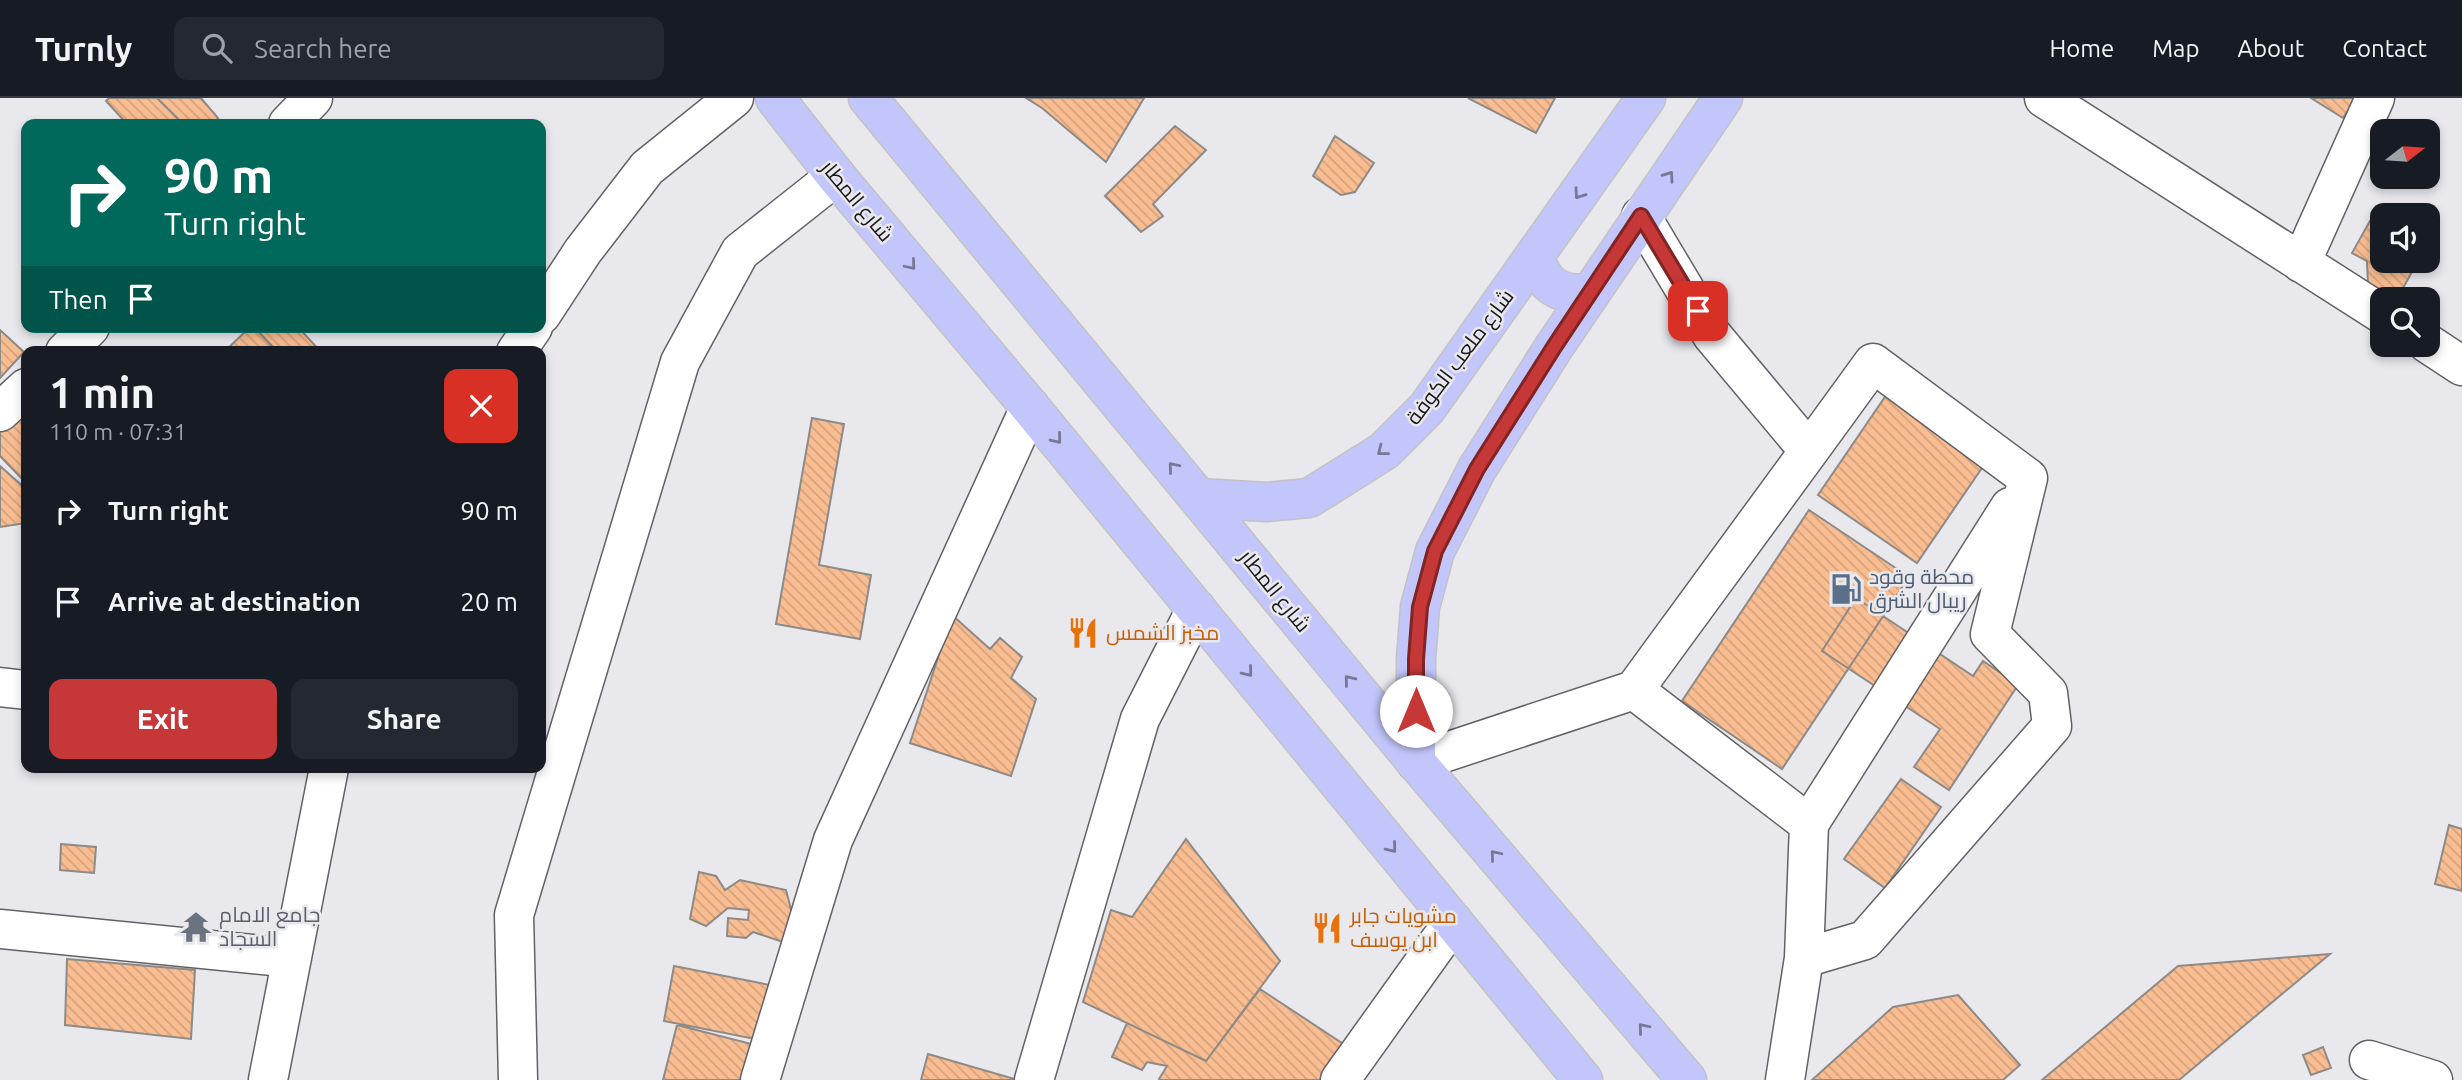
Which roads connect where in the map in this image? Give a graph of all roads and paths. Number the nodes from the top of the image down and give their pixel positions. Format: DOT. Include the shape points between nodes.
graph roads {
  1 [pos="313,98"];
  2 [pos="734,98"];
  3 [pos="775,98"];
  4 [pos="868,98"];
  5 [pos="1646,98"];
  6 [pos="1723,98"];
  7 [pos="2044,98"];
  8 [pos="2375,98"];
  9 [pos="293,119"];
  10 [pos="836,176"];
  11 [pos="1641,216"];
  12 [pos="1535,256"];
  13 [pos="2301,262"];
  14 [pos="1590,292"];
  15 [pos="2370,306"];
  16 [pos="546,307"];
  17 [pos="84,333"];
  18 [pos="71,346"];
  19 [pos="2440,352"];
  20 [pos="2462,366"];
  21 [pos="21,393"];
  22 [pos="1030,407"];
  23 [pos="0,412"];
  24 [pos="1809,450"];
  25 [pos="2028,478"];
  26 [pos="1199,498"];
  27 [pos="1196,608"];
  28 [pos="0,687"];
  29 [pos="21,689"];
  30 [pos="1634,690"];
  31 [pos="1416,762"];
  32 [pos="328,773"];
  33 [pos="1808,824"];
  34 [pos="1454,922"];
  35 [pos="0,929"];
  36 [pos="292,958"];
  37 [pos="1804,958"];
  38 [pos="2369,1060"];
  39 [pos="268,1080"];
  40 [pos="518,1080"];
  41 [pos="760,1080"];
  42 [pos="1034,1080"];
  43 [pos="1340,1080"];
  44 [pos="1583,1080"];
  45 [pos="1687,1080"];
  46 [pos="1784,1080"];
  47 [pos="2433,1080"];
  1 -- 9 [label="street"];
  2 -- 16 [label="street" via="647,168"];
  3 -- 10 [label="main road, شارع المطار"];
  26 -- 4 [label="main road, شارع المطار, one-way"];
  5 -- 12 [label="main road, شارع ملعب الكوفة, one-way"];
  11 -- 6 [label="main road, one-way"];
  7 -- 13 [label="street"];
  8 -- 13 [label="street"];
  10 -- 22 [label="main road, شارع المطار, one-way"];
  10 -- 40 [label="street" via="740,252 680,362 514,915"];
  11 -- 14 [label="main road"];
  11 -- 24 [label="street" via="1712,335"];
  12 -- 14 [label="main road" via="1553,288 1577,295"];
  12 -- 26 [label="main road, شارع ملعب الكوفة, one-way" via="1427,408 1384,451 1309,498 1267,502"];
  13 -- 15 [label="street"];
  14 -- 31 [label="main road" via="1477,469 1435,551 1420,607"];
  17 -- 18 [label="street"];
  19 -- 20 [label="street"];
  21 -- 23 [label="street"];
  22 -- 27 [label="main road, شارع المطار, one-way"];
  22 -- 41 [label="street" via="833,840"];
  24 -- 25 [label="street" via="1873,363"];
  24 -- 30 [label="street"];
  25 -- 33 [label="street"];
  25 -- 37 [label="street" via="1990,634 2048,692 2052,726 1865,940"];
  31 -- 26 [label="main road, شارع المطار, one-way"];
  27 -- 34 [label="main road, شارع المطار, one-way"];
  27 -- 42 [label="street" via="1140,719"];
  28 -- 29 [label="street"];
  30 -- 31 [label="street"];
  30 -- 33 [label="street"];
  45 -- 31 [label="main road, شارع المطار, one-way"];
  32 -- 36 [label="street"];
  33 -- 37 [label="street"];
  34 -- 43 [label="street"];
  34 -- 44 [label="main road, شارع المطار"];
  35 -- 36 [label="street"];
  36 -- 39 [label="street"];
  37 -- 46 [label="street"];
  38 -- 47 [label="street"];
}
